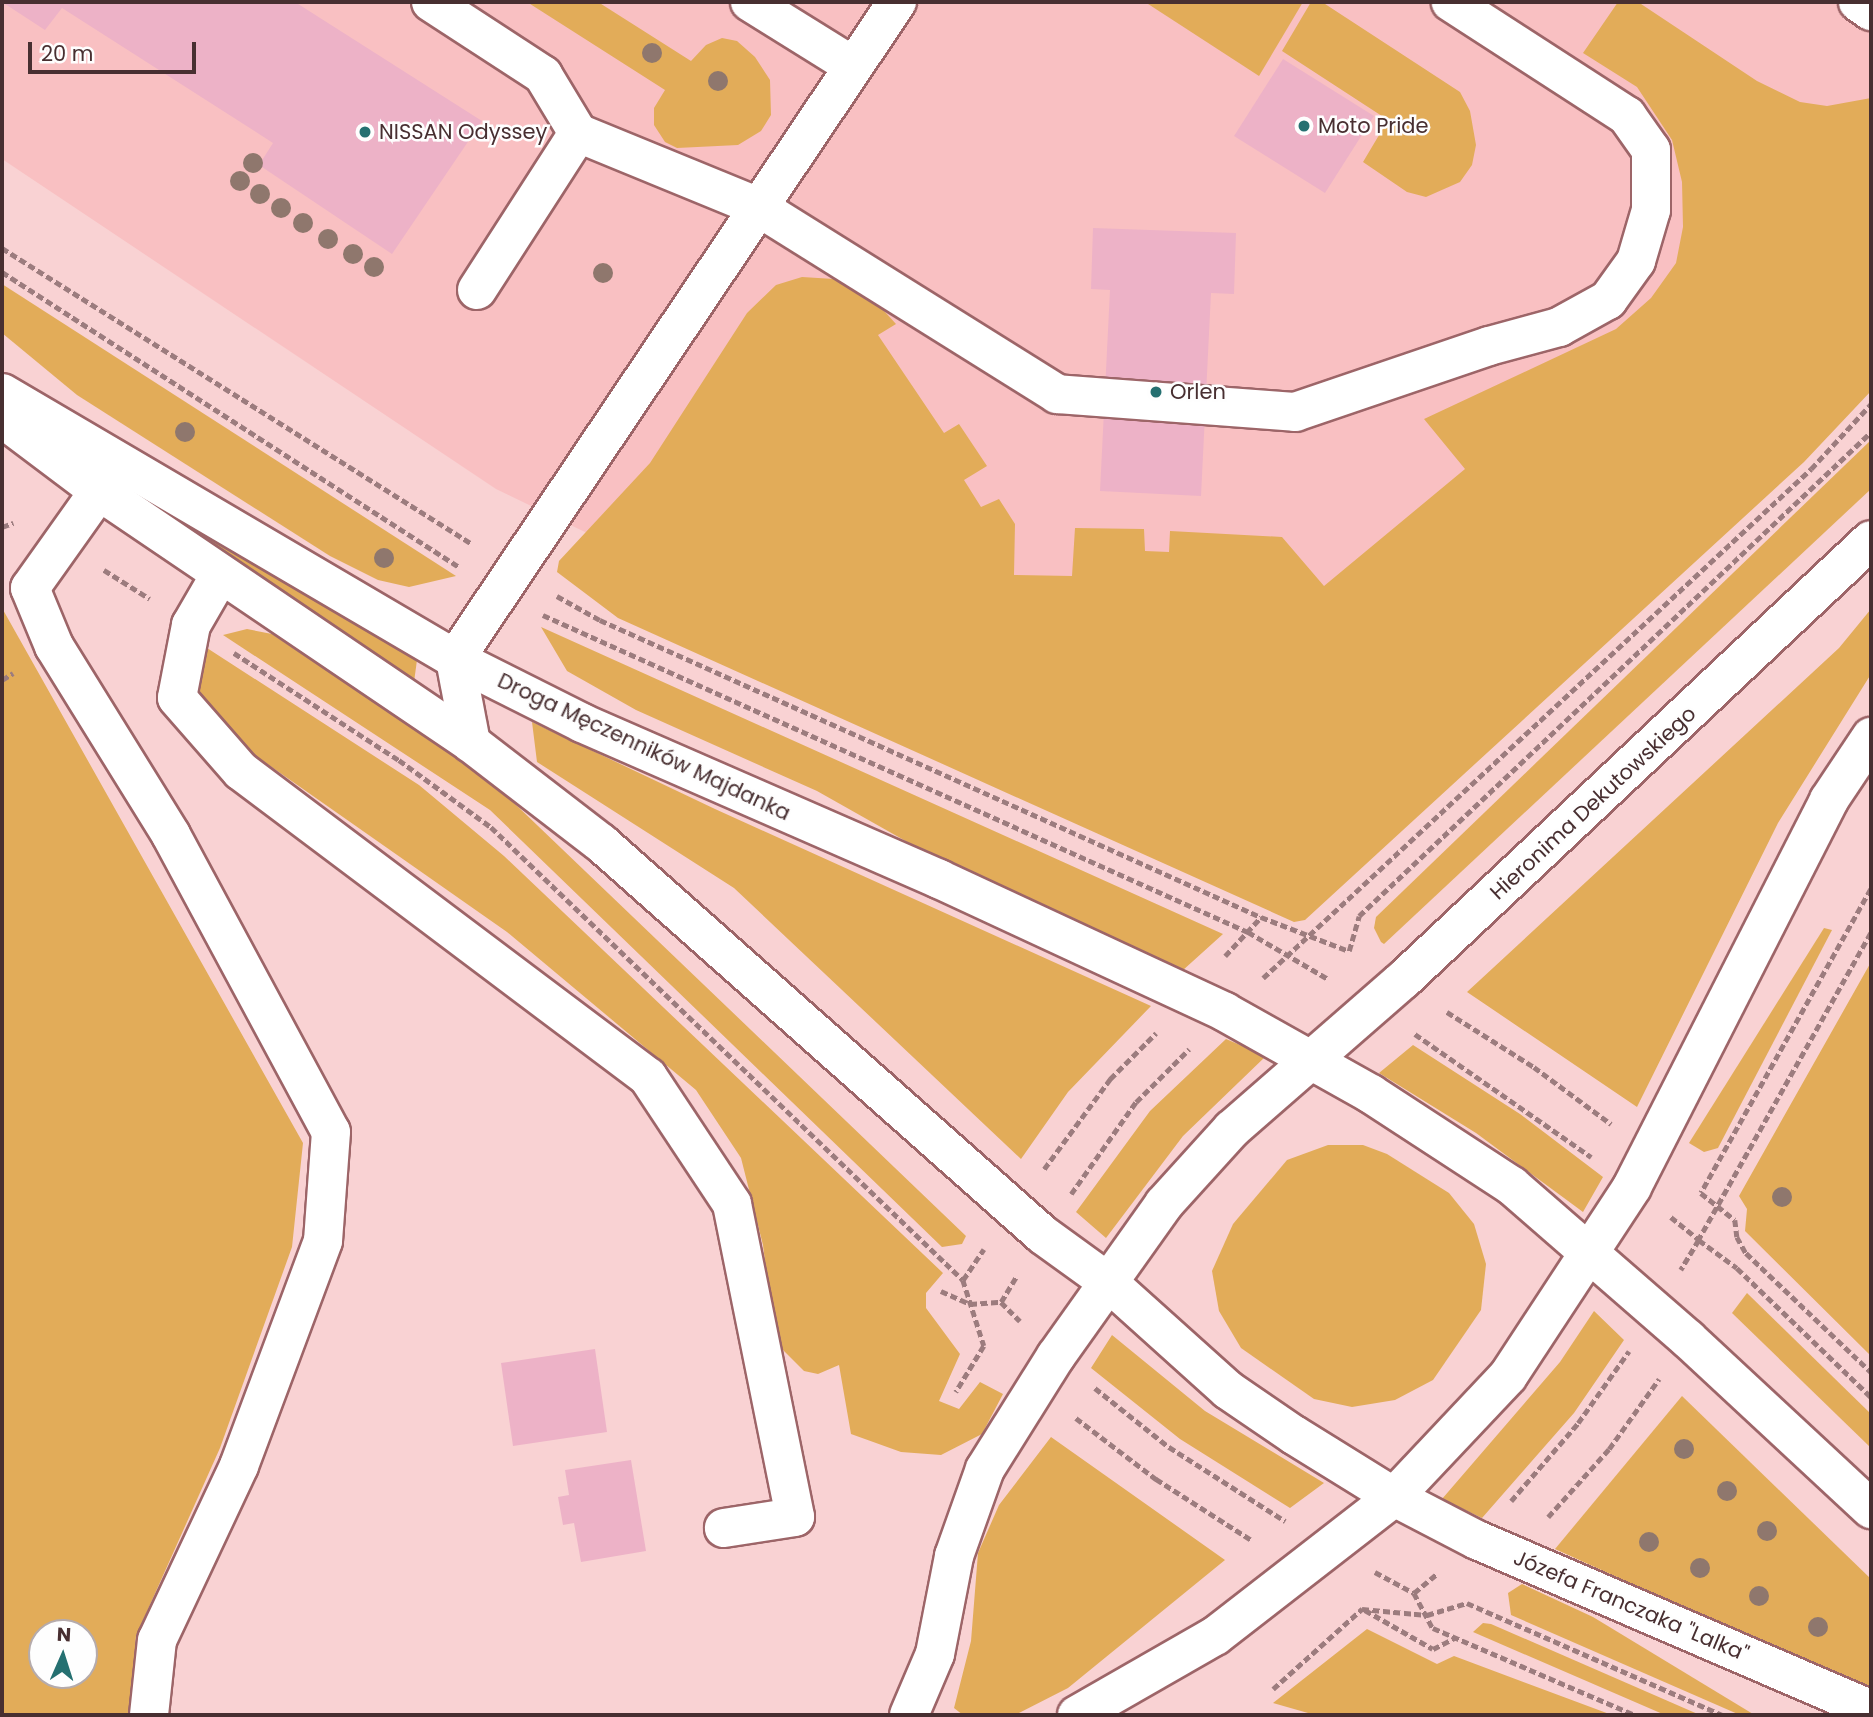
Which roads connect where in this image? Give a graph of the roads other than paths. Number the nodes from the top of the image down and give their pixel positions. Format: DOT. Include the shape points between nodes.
graph roads {
  1 [pos="431,2"];
  2 [pos="750,2"];
  3 [pos="897,2"];
  4 [pos="1451,2"];
  5 [pos="1858,2"];
  6 [pos="1871,11"];
  7 [pos="853,66"];
  8 [pos="578,133"];
  9 [pos="758,207"];
  10 [pos="477,290"];
  11 [pos="2,393"];
  12 [pos="2,418"];
  13 [pos="99,491"];
  14 [pos="1871,540"];
  15 [pos="220,575"];
  16 [pos="455,659"];
  17 [pos="1871,737"];
  18 [pos="471,743"];
  19 [pos="1308,1059"];
  20 [pos="1592,1252"];
  21 [pos="1108,1282"];
  22 [pos="1394,1497"];
  23 [pos="1871,1509"];
  24 [pos="724,1528"];
  25 [pos="1871,1710"];
  26 [pos="149,1715"];
  27 [pos="909,1715"];
  28 [pos="1077,1715"];
  1 -- 8 [label="street" via="543,75"];
  2 -- 7 [label="street"];
  3 -- 7 [label="street"];
  4 -- 9 [label="street" via="1627,116 1651,150 1651,211 1636,261 1608,300 1559,327 1295,412 1056,394"];
  5 -- 6 [label="street"];
  7 -- 9 [label="street"];
  8 -- 9 [label="street"];
  8 -- 10 [label="street"];
  9 -- 16 [label="street"];
  11 -- 16 [label="street, Droga Męczenników Majdanka"];
  12 -- 13 [label="street"];
  13 -- 15 [label="street"];
  13 -- 26 [label="street" via="30,588 54,646 171,835 331,1132 323,1241 239,1465 157,1640"];
  14 -- 19 [label="street, Hieronima Dekutowskiego" via="1371,1008"];
  15 -- 18 [label="street"];
  15 -- 24 [label="street" via="191,625 177,698 240,771 648,1077 732,1204 795,1517"];
  16 -- 18 [label="street"];
  16 -- 19 [label="street, Droga Męczenników Majdanka" via="582,723 939,879 1191,996"];
  17 -- 20 [label="street" via="1829,800 1632,1186"];
  18 -- 21 [label="street" via="601,844 1043,1234"];
  19 -- 20 [label="street, Droga Męczenników Majdanka" via="1492,1172"];
  19 -- 21 [label="street, Hieronima Dekutowskiego" via="1232,1129 1164,1204"];
  20 -- 22 [label="street" via="1508,1376"];
  20 -- 23 [label="street"];
  21 -- 22 [label="street, Józefa Franczaka \"Lalka\"" via="1228,1390"];
  21 -- 27 [label="street, Hieronima Dekutowskiego" via="985,1469 954,1556 934,1654"];
  22 -- 25 [label="street, Józefa Franczaka \"Lalka\"" via="1477,1540"];
  22 -- 28 [label="street" via="1215,1636"];
}
